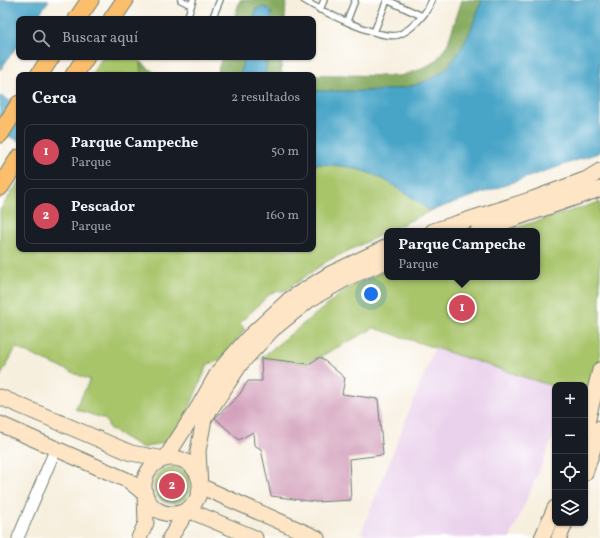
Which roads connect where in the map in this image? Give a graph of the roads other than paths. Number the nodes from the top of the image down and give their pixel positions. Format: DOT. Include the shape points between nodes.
graph roads {
  1 [pos="90,0"];
  2 [pos="125,0"];
  3 [pos="181,0"];
  4 [pos="220,0"];
  5 [pos="304,0"];
  6 [pos="324,0"];
  7 [pos="355,0"];
  8 [pos="432,0"];
  9 [pos="192,2"];
  10 [pos="320,10"];
  11 [pos="79,16"];
  12 [pos="114,16"];
  13 [pos="188,16"];
  14 [pos="213,16"];
  15 [pos="422,16"];
  16 [pos="347,21"];
  17 [pos="374,32"];
  18 [pos="49,60"];
  19 [pos="84,60"];
  20 [pos="41,72"];
  21 [pos="76,72"];
  22 [pos="16,109"];
  23 [pos="0,134"];
  24 [pos="16,163"];
  25 [pos="600,171"];
  26 [pos="0,187"];
  27 [pos="600,189"];
  28 [pos="442,228"];
  29 [pos="487,228"];
  30 [pos="384,248"];
  31 [pos="384,262"];
  32 [pos="600,370"];
  33 [pos="598,387"];
  34 [pos="0,398"];
  35 [pos="588,421"];
  36 [pos="0,424"];
  37 [pos="600,428"];
  38 [pos="56,448"];
  39 [pos="165,460"];
  40 [pos="588,464"];
  41 [pos="200,486"];
  42 [pos="145,494"];
  43 [pos="188,510"];
  44 [pos="552,515"];
  45 [pos="564,526"];
  46 [pos="18,538"];
  47 [pos="139,538"];
  48 [pos="170,538"];
  49 [pos="255,538"];
  50 [pos="317,538"];
  51 [pos="542,538"];
  52 [pos="559,538"];
  1 -- 11 [label="main road"];
  2 -- 12 [label="main road"];
  3 -- 9 [label="lane"];
  4 -- 14 [label="lane"];
  5 -- 10 [label="lane"];
  6 -- 10 [label="lane"];
  7 -- 16 [label="lane"];
  8 -- 15 [label="lane"];
  9 -- 13 [label="lane"];
  10 -- 16 [label="lane"];
  15 -- 17 [label="lane" via="398,35 384,36"];
  15 -- 17 [label="lane" via="387,0"];
  16 -- 17 [label="lane"];
  18 -- 20 [label="main road"];
  19 -- 21 [label="main road"];
  22 -- 23 [label="main road"];
  24 -- 26 [label="main road"];
  25 -- 28 [label="main road" via="587,179 534,199"];
  27 -- 29 [label="main road"];
  30 -- 39 [label="main road" via="330,274 290,299 272,315 219,371"];
  31 -- 41 [label="main road" via="350,277 309,300 272,330 241,363 204,419 198,451"];
  32 -- 33 [label="main road"];
  33 -- 35 [label="main road"];
  34 -- 39 [label="main road" via="131,453"];
  36 -- 38 [label="main road"];
  37 -- 40 [label="main road"];
  38 -- 42 [label="main road" via="129,481"];
  38 -- 46 [label="street"];
  39 -- 41 [label="main road" via="177,459 189,464 195,470"];
  39 -- 42 [label="main road" via="157,463 148,473 144,486"];
  41 -- 43 [label="main road" via="194,503"];
  41 -- 50 [label="main road"];
  42 -- 43 [label="main road" via="162,513 180,513"];
  42 -- 47 [label="main road" via="146,523"];
  43 -- 48 [label="main road"];
  43 -- 49 [label="main road"];
  44 -- 51 [label="main road"];
  45 -- 52 [label="main road"];
}
